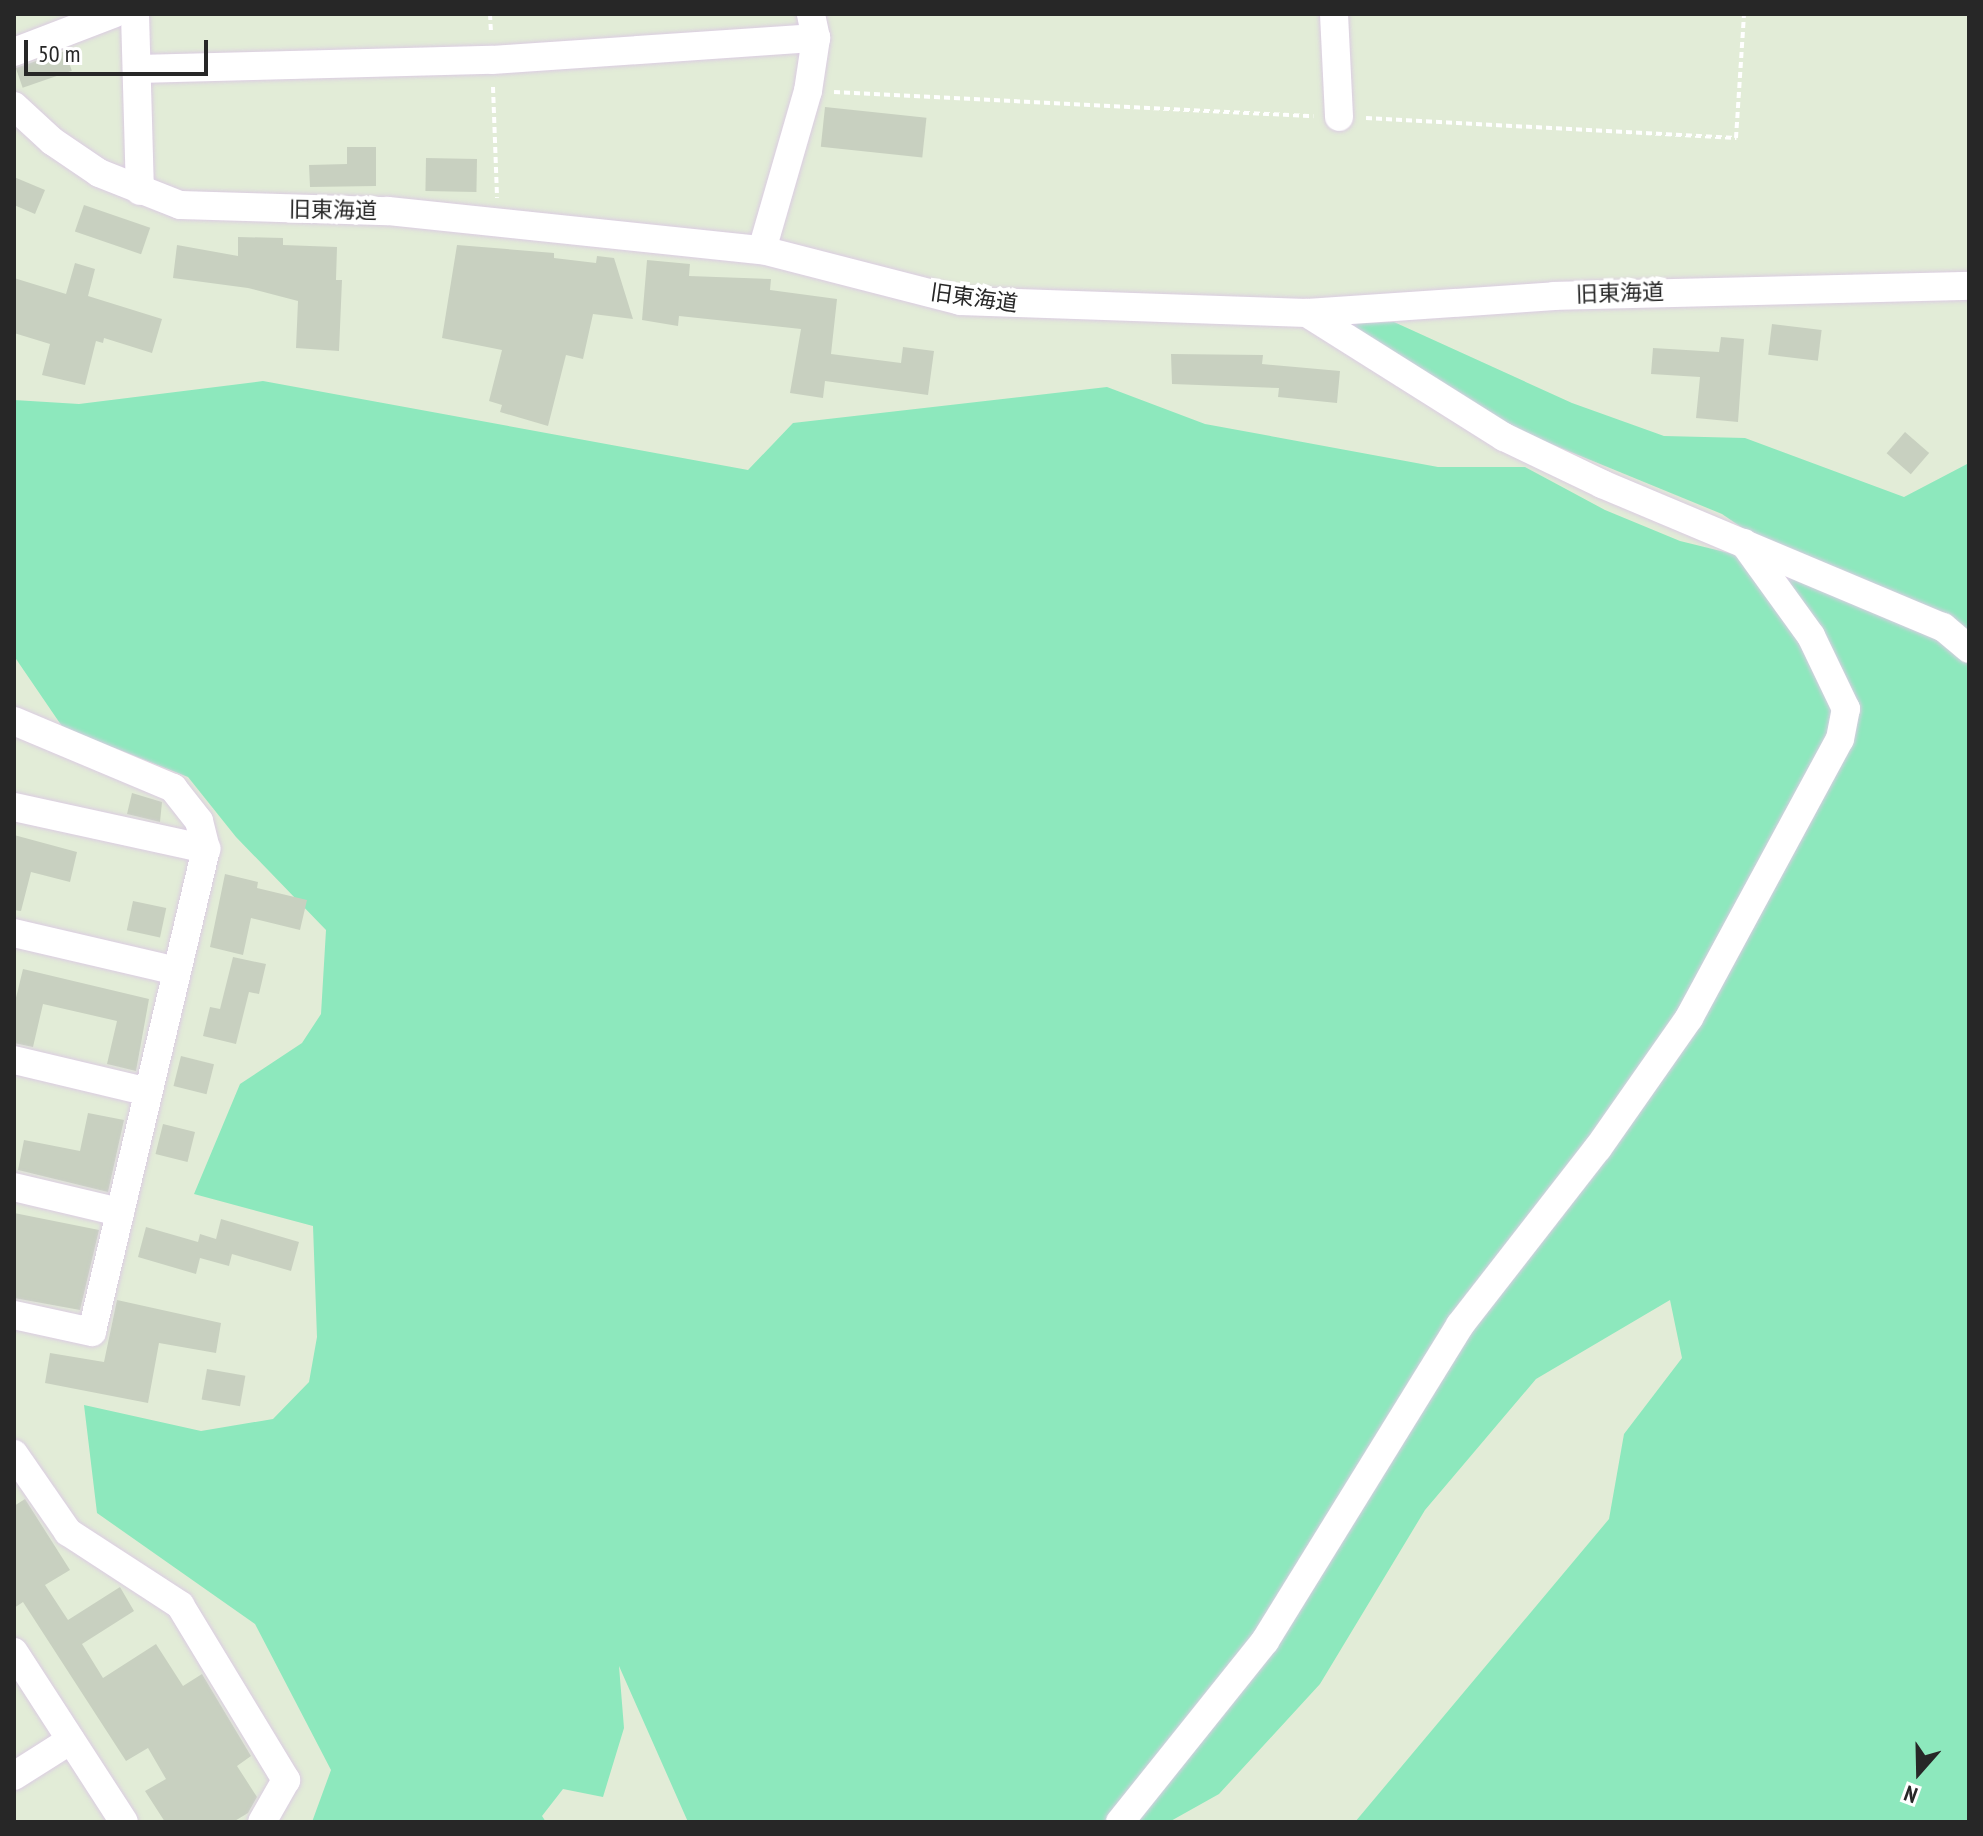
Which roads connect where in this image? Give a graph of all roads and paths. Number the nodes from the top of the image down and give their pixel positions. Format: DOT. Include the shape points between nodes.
graph roads {
  1 [pos="113,14"];
  2 [pos="135,14"];
  3 [pos="490,14"];
  4 [pos="1334,14"];
  5 [pos="1744,14"];
  6 [pos="814,26"];
  7 [pos="14,52"];
  8 [pos="492,60"];
  9 [pos="138,69"];
  10 [pos="808,91"];
  11 [pos="14,106"];
  12 [pos="1339,117"];
  13 [pos="140,191"];
  14 [pos="498,220"];
  15 [pos="762,250"];
  16 [pos="1969,286"];
  17 [pos="1307,313"];
  18 [pos="1744,543"];
  19 [pos="1969,649"];
  20 [pos="14,721"];
  21 [pos="14,807"];
  22 [pos="206,849"];
  23 [pos="14,933"];
  24 [pos="177,971"];
  25 [pos="14,1060"];
  26 [pos="148,1092"];
  27 [pos="14,1187"];
  28 [pos="120,1212"];
  29 [pos="14,1315"];
  30 [pos="14,1454"];
  31 [pos="14,1652"];
  32 [pos="71,1740"];
  33 [pos="14,1776"];
  34 [pos="124,1822"];
  35 [pos="262,1822"];
  36 [pos="1120,1822"];
  1 -- 7 [label="street"];
  2 -- 9 [label="street"];
  3 -- 8 [label="path"];
  4 -- 12 [label="street"];
  5 -- 12 [label="path" via="1736,138"];
  6 -- 8 [label="street"];
  6 -- 10 [label="street"];
  8 -- 9 [label="street"];
  8 -- 14 [label="path"];
  9 -- 13 [label="street"];
  10 -- 12 [label="path"];
  10 -- 15 [label="street"];
  11 -- 13 [label="street, 旧東海道" via="64,149"];
  13 -- 14 [label="street, 旧東海道" via="180,205"];
  14 -- 15 [label="street, 旧東海道"];
  15 -- 17 [label="street, 旧東海道" via="960,301"];
  16 -- 17 [label="street, 旧東海道" via="1554,296"];
  17 -- 18 [label="street" via="1504,437"];
  18 -- 19 [label="street" via="1943,627"];
  18 -- 36 [label="street" via="1811,636 1846,709 1840,739 1689,1018 1598,1148 1460,1325 1265,1641"];
  20 -- 22 [label="street" via="173,788 199,821"];
  21 -- 22 [label="street"];
  22 -- 24 [label="street"];
  23 -- 24 [label="street"];
  24 -- 26 [label="street"];
  25 -- 26 [label="street"];
  26 -- 28 [label="street"];
  27 -- 28 [label="street"];
  28 -- 29 [label="street" via="92,1332"];
  30 -- 35 [label="street" via="68,1532 180,1605 286,1780"];
  31 -- 32 [label="street"];
  32 -- 33 [label="street"];
  32 -- 34 [label="street"];
}
